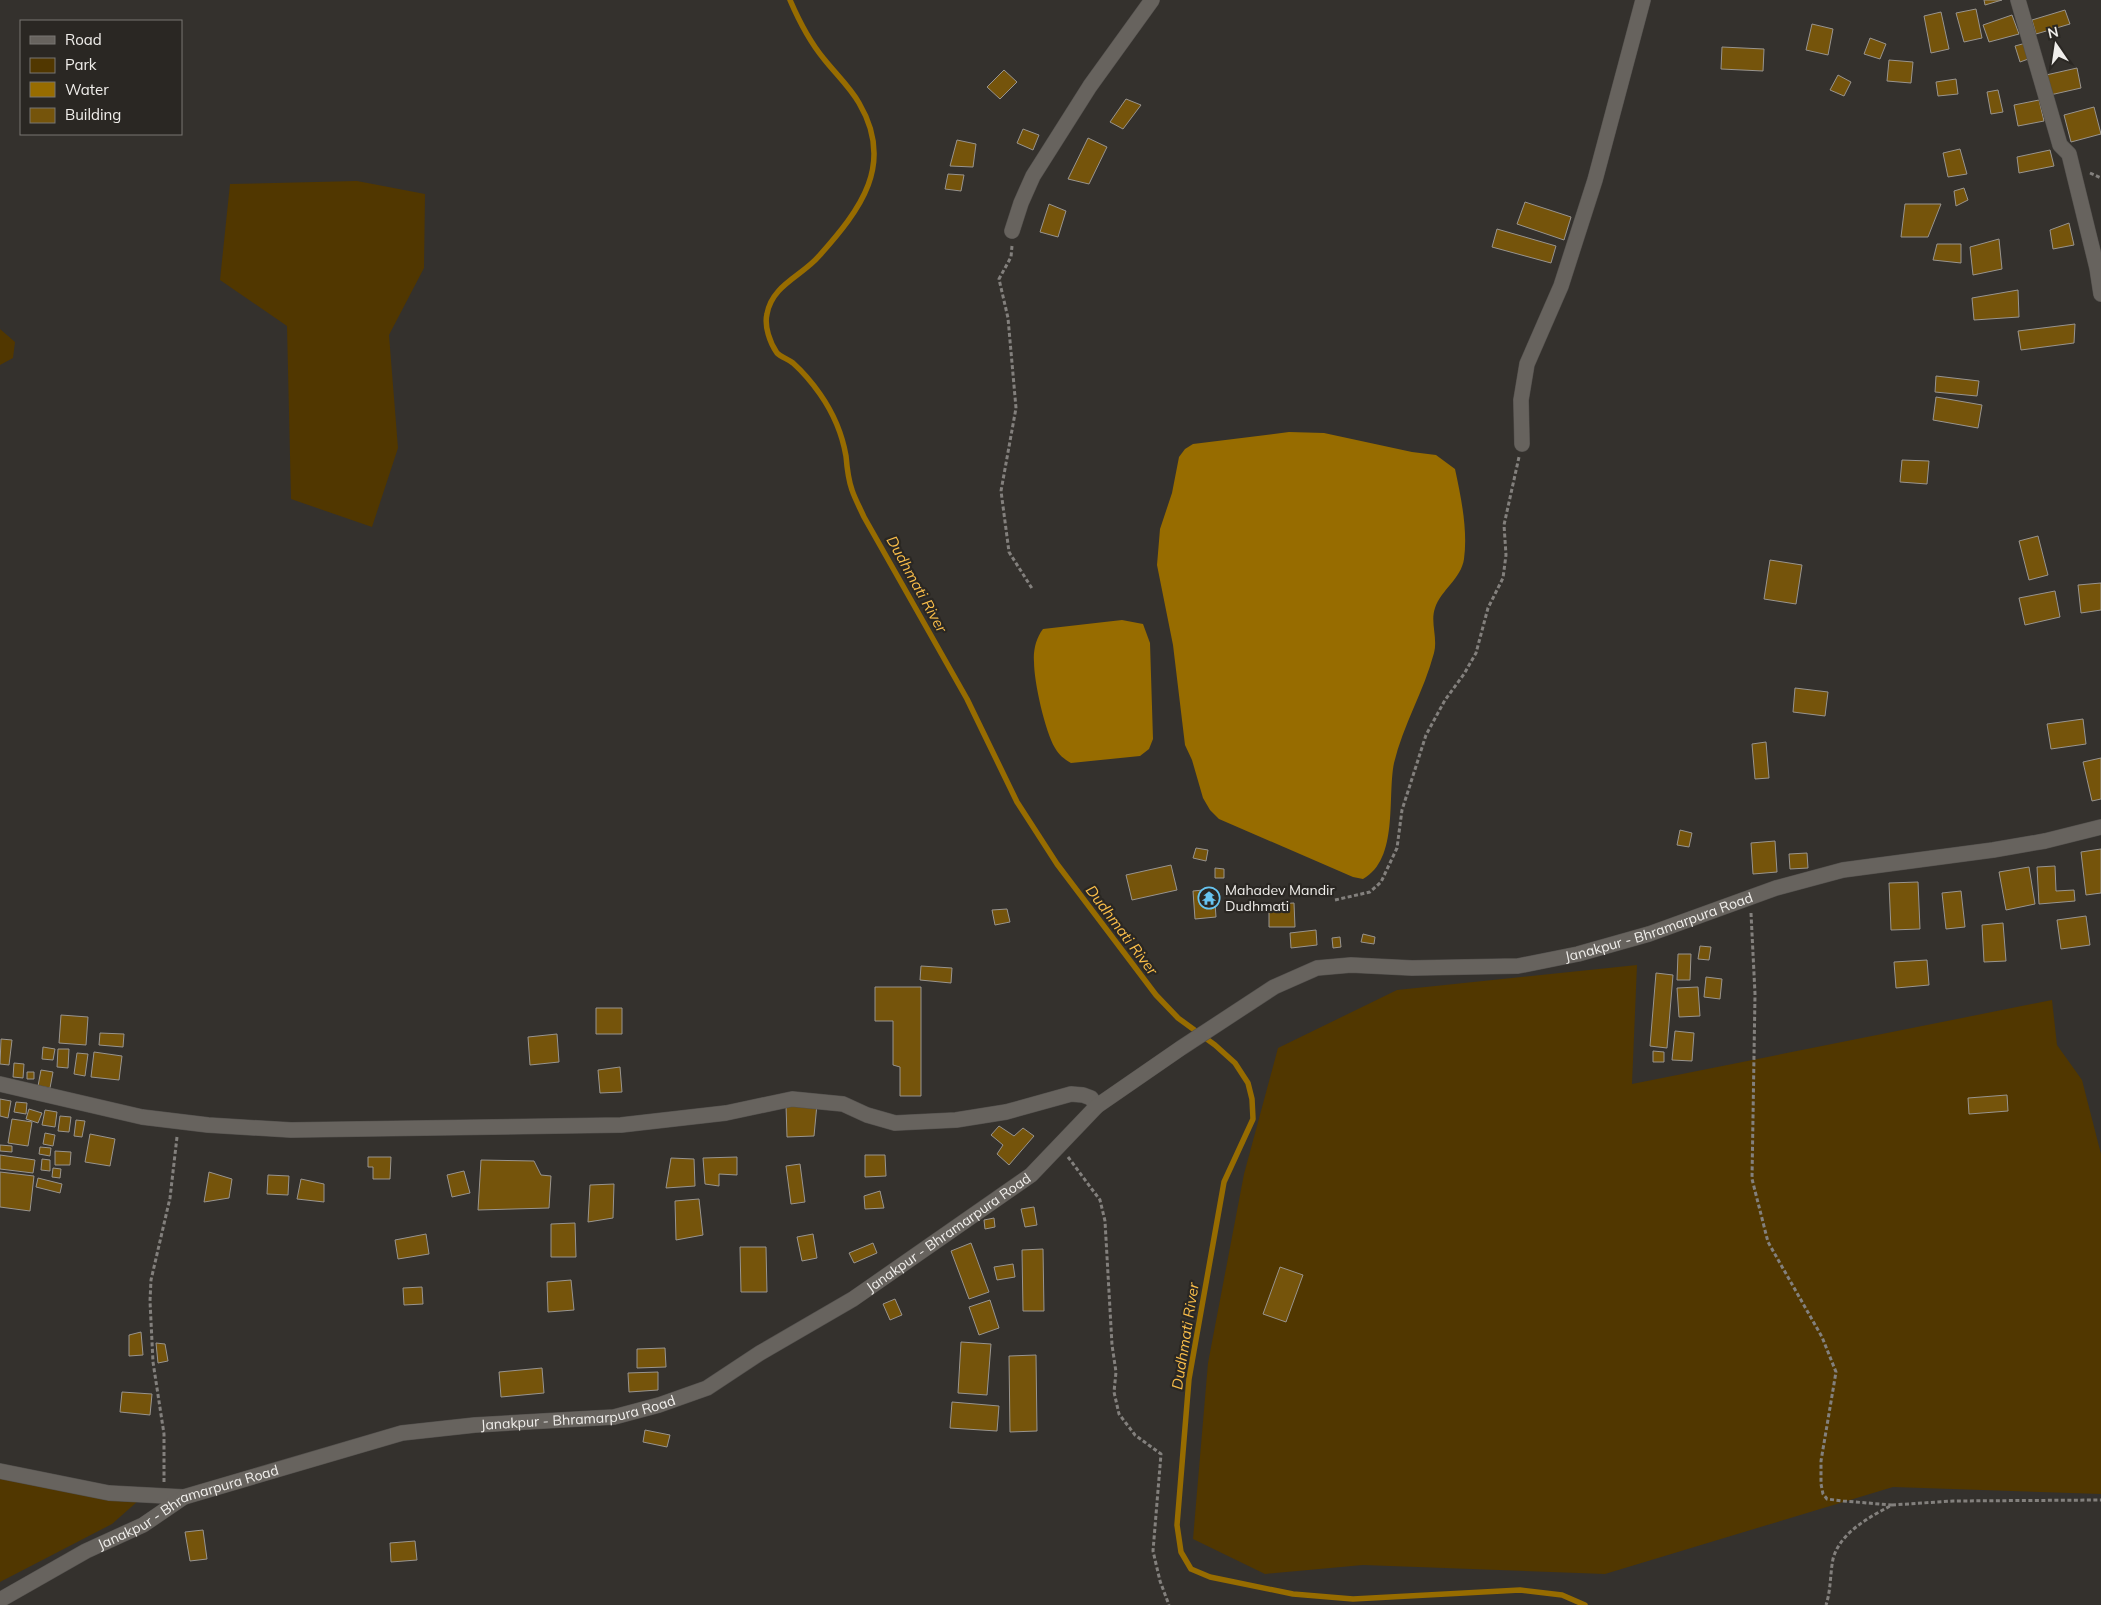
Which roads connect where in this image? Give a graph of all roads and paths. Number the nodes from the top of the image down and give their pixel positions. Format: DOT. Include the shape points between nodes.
graph roads {
  1 [pos="1152,0"];
  2 [pos="1643,0"];
  3 [pos="2018,0"];
  4 [pos="1012,231"];
  5 [pos="2101,294"];
  6 [pos="1522,444"];
  7 [pos="1033,590"];
  8 [pos="2101,827"];
  9 [pos="1750,897"];
  10 [pos="1335,900"];
  11 [pos="0,1084"];
  12 [pos="1097,1106"];
  13 [pos="178,1121"];
  14 [pos="1060,1147"];
  15 [pos="0,1471"];
  16 [pos="163,1496"];
  17 [pos="184,1498"];
  18 [pos="2101,1500"];
  19 [pos="1892,1505"];
  20 [pos="0,1600"];
  21 [pos="1169,1605"];
  22 [pos="1826,1605"];
  1 -- 4 [label="street" via="1090,86 1033,176"];
  2 -- 6 [label="street" via="1610,130 1561,286 1527,364 1521,400"];
  3 -- 5 [label="street" via="2060,145 2069,154"];
  4 -- 7 [label="path" via="1011,257 999,279 1008,318 1016,408 1001,491 1010,552"];
  6 -- 10 [label="path" via="1504,525 1504,578 1488,608 1476,653 1426,735 1402,810 1397,848 1381,882 1370,892"];
  8 -- 9 [label="street, Janakpur - Bhramarpura Road" via="2000,849 1843,870"];
  9 -- 12 [label="street, Janakpur - Bhramarpura Road" via="1649,934 1578,954 1518,966 1412,968 1351,964 1317,968 1274,986"];
  9 -- 19 [label="path" via="1755,994 1752,1179 1768,1242 1822,1337 1836,1372 1821,1461 1822,1489 1827,1498"];
  11 -- 13 [label="street" via="142,1117"];
  12 -- 13 [label="street" via="1091,1098 1070,1094 1006,1112 921,1123 895,1123 843,1104 792,1099 726,1113 621,1125 291,1130"];
  12 -- 14 [label="street, Janakpur - Bhramarpura Road"];
  13 -- 16 [label="path" via="170,1198 150,1287 153,1362 164,1434"];
  14 -- 17 [label="street, Janakpur - Bhramarpura Road" via="1031,1175 861,1294 707,1388 614,1417 402,1433"];
  14 -- 21 [label="path" via="1100,1200 1105,1221 1116,1372 1114,1392 1119,1414 1135,1435 1161,1454 1153,1551"];
  15 -- 16 [label="street" via="109,1493"];
  16 -- 17 [label="street"];
  17 -- 20 [label="street, Janakpur - Bhramarpura Road" via="143,1525 86,1551"];
  18 -- 19 [label="path" via="1953,1501"];
  19 -- 22 [label="path" via="1865,1520 1846,1536 1834,1557"];
}
